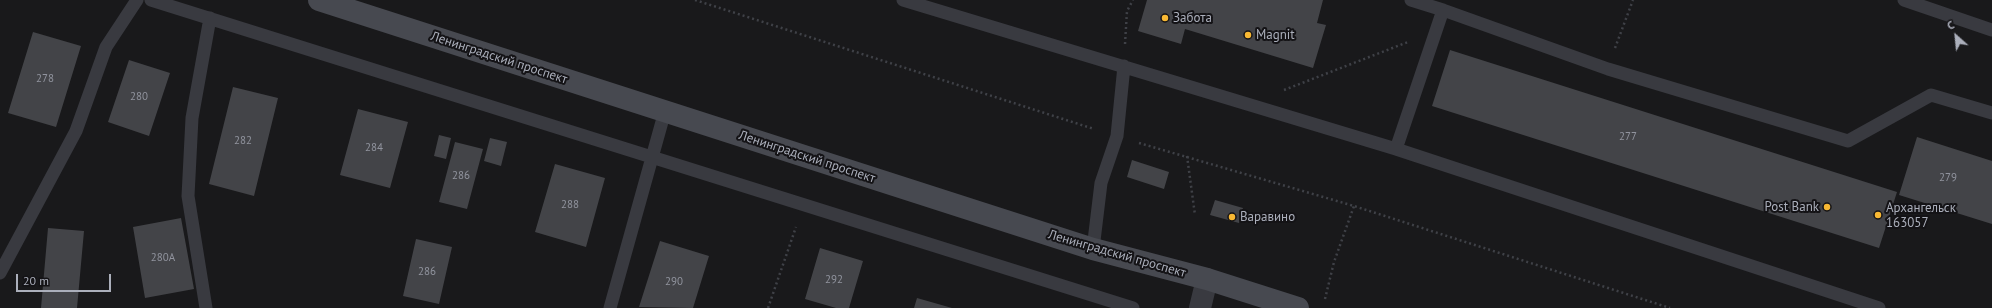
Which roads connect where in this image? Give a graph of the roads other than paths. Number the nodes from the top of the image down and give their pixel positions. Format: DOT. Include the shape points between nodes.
graph roads {
  1 [pos="137,0"];
  2 [pos="151,0"];
  3 [pos="319,0"];
  4 [pos="904,0"];
  5 [pos="1411,0"];
  6 [pos="1904,0"];
  7 [pos="1443,10"];
  8 [pos="210,18"];
  9 [pos="1992,30"];
  10 [pos="1124,66"];
  11 [pos="665,111"];
  12 [pos="1992,113"];
  13 [pos="1396,149"];
  14 [pos="653,158"];
  15 [pos="1093,249"];
  16 [pos="0,273"];
  17 [pos="1207,279"];
  18 [pos="206,308"];
  19 [pos="610,308"];
  20 [pos="1133,308"];
  21 [pos="1200,308"];
  22 [pos="1298,308"];
  23 [pos="1878,308"];
  1 -- 16 [label="lane" via="106,47 76,131"];
  2 -- 8 [label="lane"];
  3 -- 11 [label="main road, Ленинградский проспект"];
  4 -- 10 [label="lane"];
  5 -- 7 [label="lane"];
  6 -- 9 [label="lane"];
  7 -- 12 [label="lane" via="1608,69 1848,141 1931,94"];
  7 -- 13 [label="lane"];
  8 -- 14 [label="lane"];
  8 -- 18 [label="lane" via="192,118 188,196"];
  10 -- 13 [label="lane"];
  10 -- 15 [label="lane" via="1117,136 1100,183"];
  11 -- 14 [label="lane"];
  11 -- 15 [label="main road, Ленинградский проспект"];
  13 -- 23 [label="lane"];
  14 -- 19 [label="lane"];
  14 -- 20 [label="lane"];
  15 -- 17 [label="main road, Ленинградский проспект"];
  17 -- 21 [label="street"];
  17 -- 22 [label="main road, Ленинградский проспект"];
}
